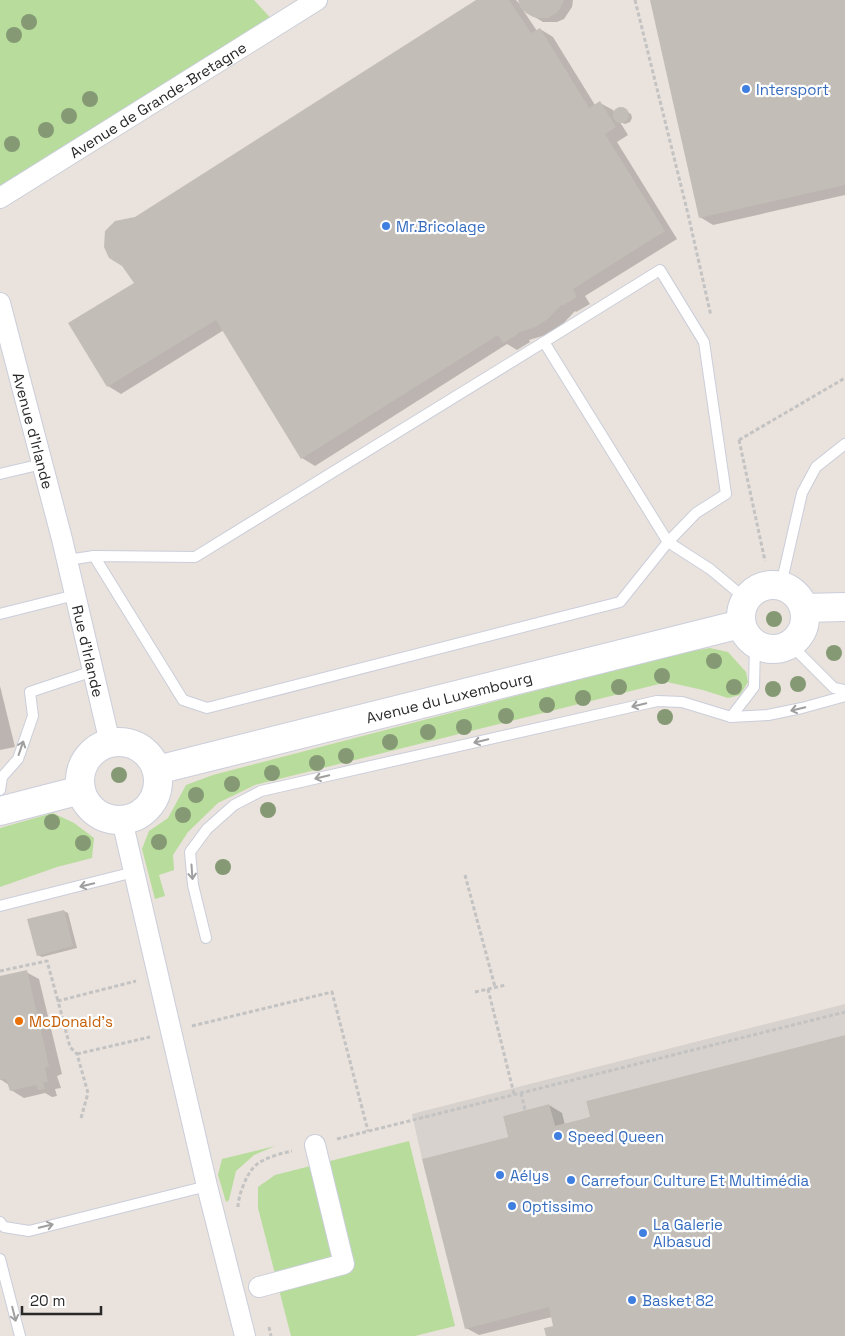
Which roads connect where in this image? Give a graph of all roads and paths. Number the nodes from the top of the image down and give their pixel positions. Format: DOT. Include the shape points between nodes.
graph roads {
  1 [pos="317,0"];
  2 [pos="635,0"];
  3 [pos="0,198"];
  4 [pos="0,303"];
  5 [pos="712,320"];
  6 [pos="544,342"];
  7 [pos="845,378"];
  8 [pos="737,431"];
  9 [pos="739,440"];
  10 [pos="845,444"];
  11 [pos="42,464"];
  12 [pos="0,474"];
  13 [pos="668,542"];
  14 [pos="94,556"];
  15 [pos="67,560"];
  16 [pos="765,561"];
  17 [pos="781,585"];
  18 [pos="75,596"];
  19 [pos="845,607"];
  20 [pos="804,608"];
  21 [pos="0,614"];
  22 [pos="747,622"];
  23 [pos="790,644"];
  24 [pos="93,670"];
  25 [pos="845,690"];
  26 [pos="845,696"];
  27 [pos="731,717"];
  28 [pos="110,743"];
  29 [pos="157,770"];
  30 [pos="1,777"];
  31 [pos="0,790"];
  32 [pos="81,790"];
  33 [pos="0,812"];
  34 [pos="122,820"];
  35 [pos="134,872"];
  36 [pos="465,875"];
  37 [pos="0,906"];
  38 [pos="206,938"];
  39 [pos="0,971"];
  40 [pos="139,981"];
  41 [pos="506,985"];
  42 [pos="495,988"];
  43 [pos="488,989"];
  44 [pos="475,992"];
  45 [pos="58,1001"];
  46 [pos="845,1012"];
  47 [pos="171,1031"];
  48 [pos="77,1054"];
  49 [pos="521,1093"];
  50 [pos="514,1094"];
  51 [pos="526,1110"];
  52 [pos="81,1118"];
  53 [pos="368,1132"];
  54 [pos="315,1145"];
  55 [pos="207,1186"];
  56 [pos="240,1214"];
  57 [pos="0,1222"];
  58 [pos="0,1258"];
  59 [pos="259,1287"];
  60 [pos="20,1336"];
  61 [pos="245,1336"];
  62 [pos="271,1336"];
  1 -- 3 [label="street, Avenue de Grande-Bretagne"];
  2 -- 5 [label="path"];
  4 -- 11 [label="street, Avenue d'Irlande"];
  6 -- 13 [label="lane"];
  6 -- 13 [label="lane" via="660,270 665,278 704,342 726,494 696,513"];
  6 -- 14 [label="lane" via="195,556"];
  7 -- 9 [label="path"];
  8 -- 9 [label="path"];
  9 -- 16 [label="path"];
  10 -- 17 [label="lane" via="816,467 802,493"];
  11 -- 12 [label="lane"];
  11 -- 15 [label="street, Avenue d'Irlande"];
  13 -- 14 [label="lane" via="620,602 207,708 183,700"];
  13 -- 22 [label="lane" via="710,569"];
  14 -- 15 [label="lane"];
  15 -- 18 [label="street, Rue d'Irlande"];
  17 -- 20 [label="street" via="796,593"];
  17 -- 22 [label="street" via="761,586 753,591"];
  18 -- 21 [label="lane"];
  18 -- 24 [label="street, Rue d'Irlande"];
  19 -- 20 [label="street"];
  20 -- 23 [label="street" via="806,619 803,628"];
  22 -- 23 [label="street" via="773,650"];
  22 -- 27 [label="lane" via="754,687"];
  22 -- 29 [label="street, Avenue du Luxembourg"];
  23 -- 25 [label="lane" via="834,688"];
  24 -- 28 [label="street, Rue d'Irlande"];
  30 -- 24 [label="lane, one-way" via="18,759 33,716 30,692"];
  26 -- 27 [label="lane, one-way" via="768,715"];
  27 -- 38 [label="lane, one-way" via="682,702 658,701 261,791 234,805 207,829 190,852 193,885"];
  28 -- 29 [label="street" via="133,744 144,750"];
  28 -- 32 [label="street" via="89,756 80,778"];
  29 -- 34 [label="street" via="159,781 152,803 134,817"];
  30 -- 31 [label="lane"];
  32 -- 33 [label="street"];
  32 -- 34 [label="street" via="87,803 97,812"];
  34 -- 35 [label="street"];
  35 -- 37 [label="lane, one-way"];
  35 -- 47 [label="street"];
  36 -- 42 [label="path"];
  39 -- 45 [label="path" via="47,961"];
  40 -- 45 [label="path"];
  41 -- 42 [label="path"];
  42 -- 43 [label="path"];
  43 -- 44 [label="path"];
  43 -- 50 [label="path"];
  45 -- 48 [label="path" via="70,1047"];
  46 -- 49 [label="path"];
  47 -- 48 [label="path"];
  47 -- 53 [label="path" via="332,992"];
  47 -- 55 [label="street"];
  48 -- 52 [label="path" via="88,1093"];
  49 -- 50 [label="path"];
  49 -- 51 [label="path"];
  50 -- 53 [label="path"];
  53 -- 54 [label="path"];
  54 -- 56 [label="path" via="280,1154 255,1165 243,1184 238,1205"];
  54 -- 59 [label="street" via="344,1264"];
  57 -- 55 [label="lane, one-way" via="4,1227 29,1231"];
  55 -- 61 [label="street"];
  58 -- 60 [label="lane, one-way"];
  59 -- 62 [label="path"];
}
